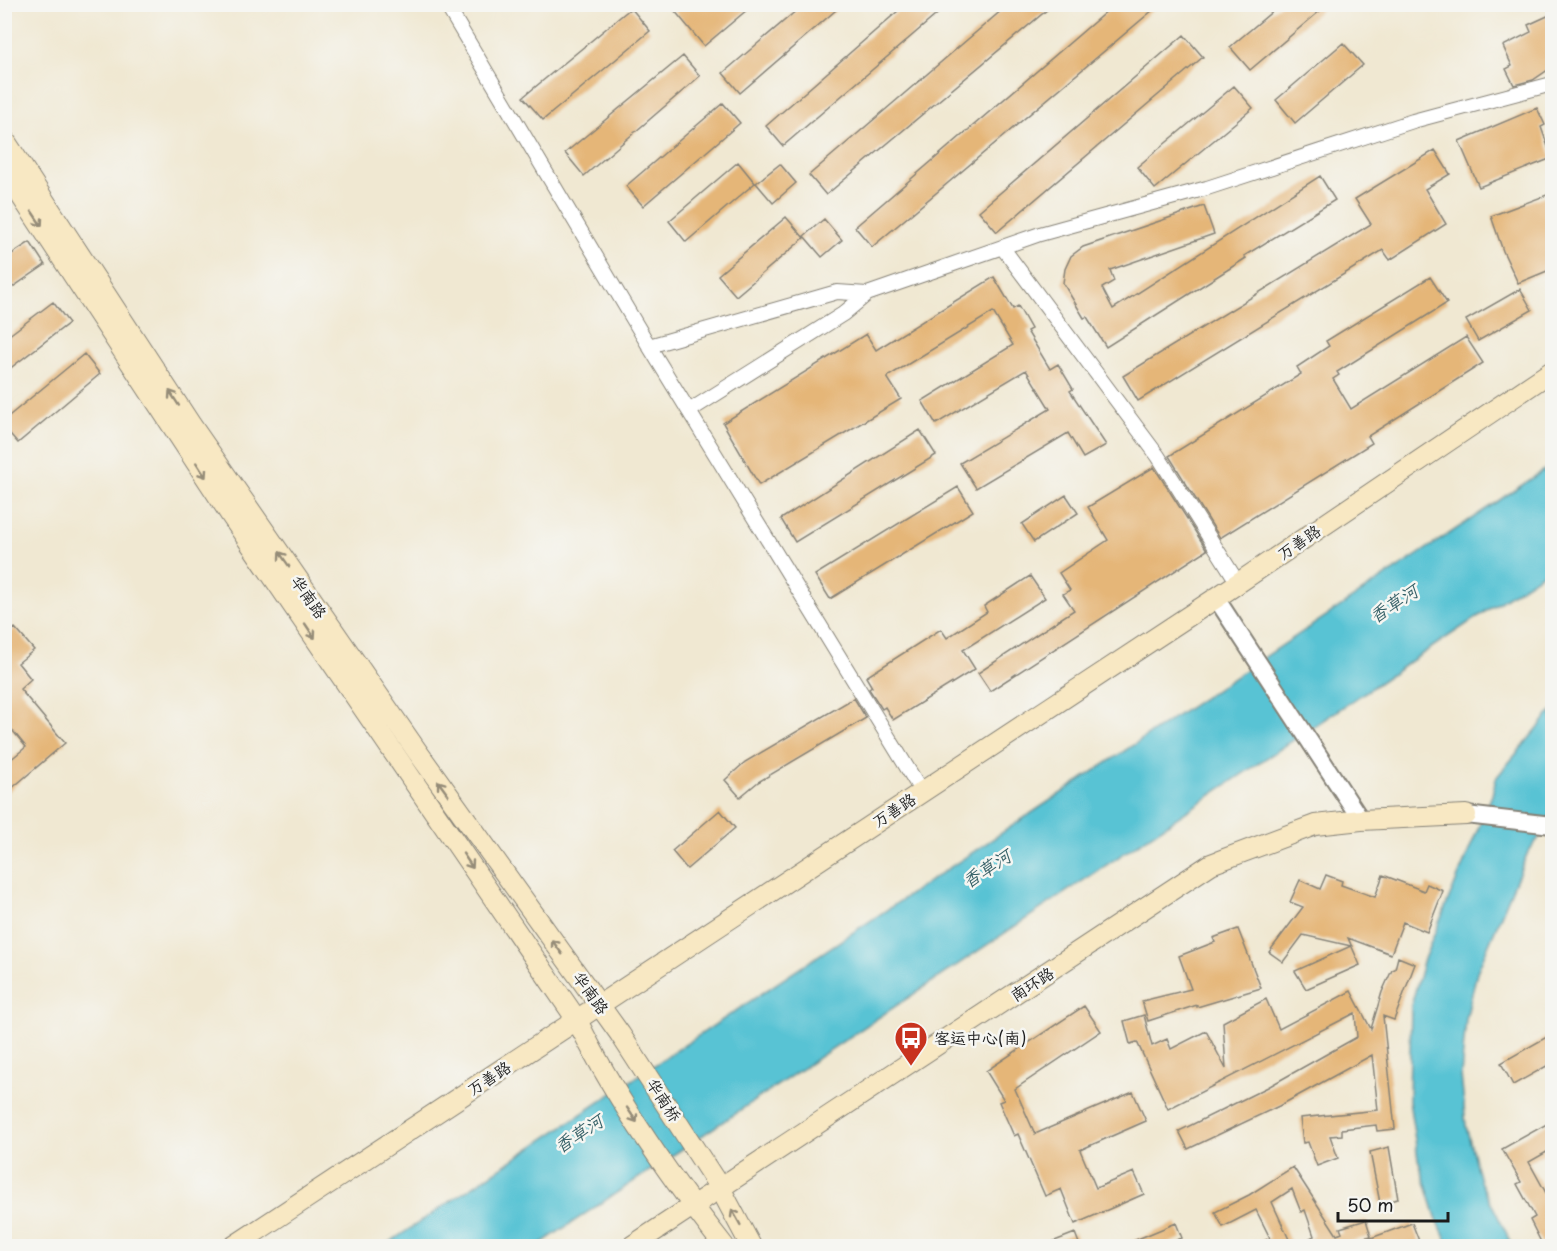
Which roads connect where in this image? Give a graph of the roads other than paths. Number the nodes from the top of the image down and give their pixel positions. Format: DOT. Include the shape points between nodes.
graph roads {
  1 [pos="446,4"];
  2 [pos="1552,84"];
  3 [pos="4,139"];
  4 [pos="4,170"];
  5 [pos="1002,247"];
  6 [pos="867,294"];
  7 [pos="649,346"];
  8 [pos="1552,371"];
  9 [pos="689,411"];
  10 [pos="1238,583"];
  11 [pos="1216,598"];
  12 [pos="921,792"];
  13 [pos="1466,815"];
  14 [pos="1361,820"];
  15 [pos="1552,825"];
  16 [pos="599,1005"];
  17 [pos="577,1020"];
  18 [pos="628,1045"];
  19 [pos="600,1066"];
  20 [pos="720,1188"];
  21 [pos="693,1206"];
  22 [pos="234,1246"];
  23 [pos="632,1246"];
  24 [pos="724,1246"];
  25 [pos="752,1246"];
  1 -- 7 [label="street"];
  2 -- 5 [label="street" via="1413,121 1207,188"];
  16 -- 3 [label="main road, 华南路, one-way" via="197,434"];
  4 -- 17 [label="main road, 华南路, one-way" via="232,517"];
  5 -- 6 [label="street"];
  5 -- 10 [label="street" via="1158,456"];
  6 -- 7 [label="street" via="837,292"];
  6 -- 9 [label="street" via="843,314"];
  7 -- 9 [label="street"];
  8 -- 10 [label="main road, 万善路"];
  9 -- 12 [label="street"];
  10 -- 11 [label="main road, 万善路"];
  11 -- 12 [label="main road, 万善路"];
  11 -- 14 [label="street"];
  12 -- 16 [label="main road, 万善路"];
  13 -- 14 [label="main road, 南环路"];
  13 -- 15 [label="street"];
  14 -- 20 [label="main road, 南环路" via="1315,825 1210,864"];
  16 -- 17 [label="main road, 万善路"];
  16 -- 18 [label="main road, 华南路"];
  17 -- 19 [label="main road, 华南路"];
  17 -- 22 [label="main road, 万善路"];
  18 -- 20 [label="main road, 华南桥"];
  19 -- 21 [label="main road, 华南桥, one-way"];
  20 -- 21 [label="main road, 南环路"];
  25 -- 20 [label="main road, one-way"];
  21 -- 23 [label="main road, 南环路"];
  21 -- 24 [label="main road"];
}
